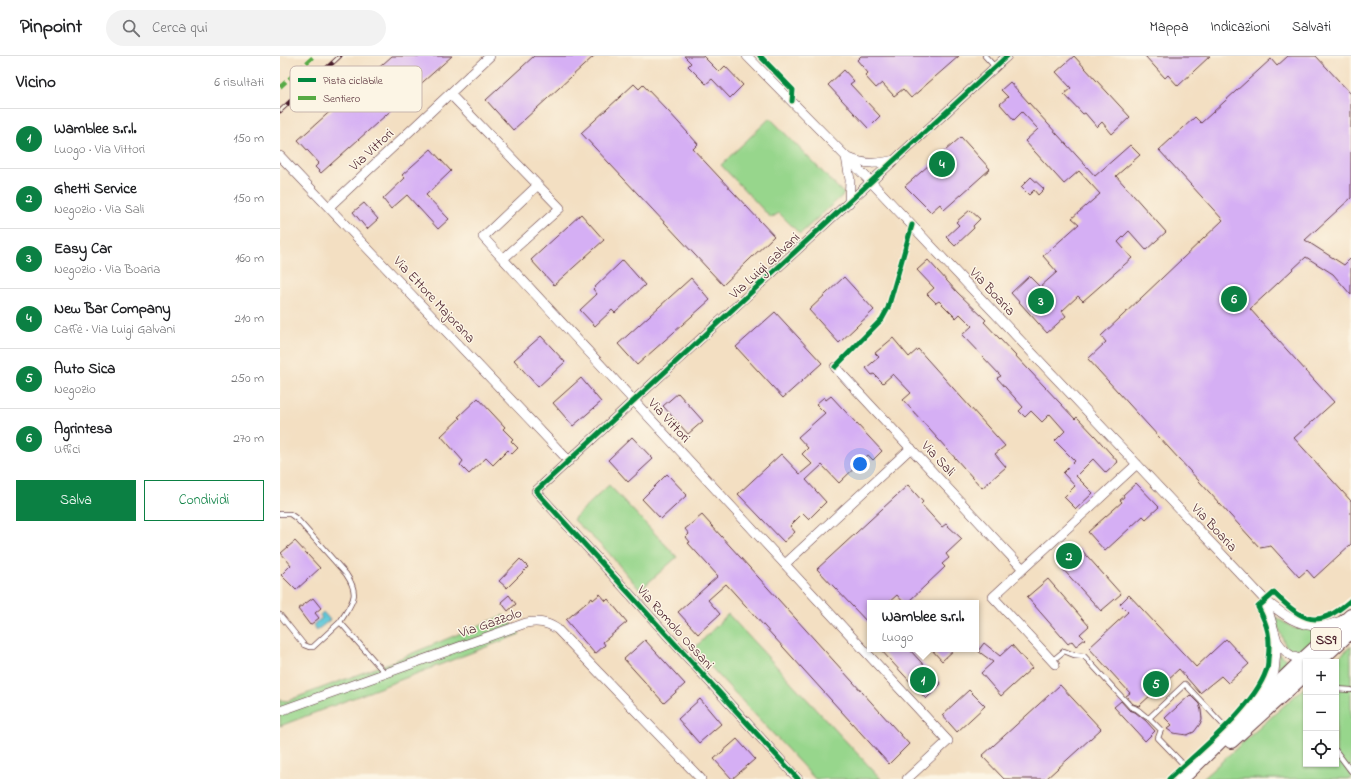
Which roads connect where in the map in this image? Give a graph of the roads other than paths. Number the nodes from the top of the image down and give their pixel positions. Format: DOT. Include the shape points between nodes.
graph roads {
  1 [pos="490,56"];
  2 [pos="747,56"];
  3 [pos="985,56"];
  4 [pos="1007,56"];
  5 [pos="995,67"];
  6 [pos="450,94"];
  7 [pos="280,156"];
  8 [pos="846,157"];
  9 [pos="896,159"];
  10 [pos="871,182"];
  11 [pos="538,185"];
  12 [pos="849,203"];
  13 [pos="329,208"];
  14 [pos="503,259"];
  15 [pos="835,367"];
  16 [pos="633,401"];
  17 [pos="910,448"];
  18 [pos="569,461"];
  19 [pos="1137,464"];
  20 [pos="536,491"];
  21 [pos="280,514"];
  22 [pos="785,564"];
  23 [pos="1023,569"];
  24 [pos="1265,600"];
  25 [pos="280,615"];
  26 [pos="340,622"];
  27 [pos="1350,622"];
  28 [pos="1277,641"];
  29 [pos="1312,659"];
  30 [pos="1322,659"];
  31 [pos="1054,662"];
  32 [pos="1303,665"];
  33 [pos="1303,668"];
  34 [pos="1303,668"];
  35 [pos="385,673"];
  36 [pos="1339,689"];
  37 [pos="1351,690"];
  38 [pos="1256,705"];
  39 [pos="280,710"];
  40 [pos="1149,718"];
  41 [pos="1229,732"];
  42 [pos="1339,755"];
  43 [pos="1351,771"];
  44 [pos="1185,777"];
  45 [pos="701,779"];
  46 [pos="798,779"];
  47 [pos="907,779"];
  1 -- 6 [label="street, Via Vittori"];
  2 -- 8 [label="street, Via Boaria"];
  3 -- 5 [label="lane"];
  4 -- 5 [label="street, Via Luigi Galvani"];
  5 -- 9 [label="street, Via Luigi Galvani"];
  6 -- 11 [label="street"];
  6 -- 13 [label="street, Via Vittori"];
  7 -- 13 [label="street, Via Ettore Majorana"];
  8 -- 9 [label="street" via="866,164"];
  8 -- 10 [label="street, Via Boaria"];
  8 -- 12 [label="street" via="850,180"];
  9 -- 10 [label="street, Via Luigi Galvani"];
  10 -- 12 [label="street, Via Luigi Galvani"];
  10 -- 19 [label="street, Via Boaria"];
  11 -- 14 [label="street, Via Vittori" via="483,237"];
  11 -- 14 [label="street" via="560,208"];
  12 -- 16 [label="street, Via Luigi Galvani"];
  13 -- 18 [label="street, Via Ettore Majorana"];
  14 -- 16 [label="street, Via Vittori"];
  15 -- 17 [label="street, Via Sali"];
  16 -- 18 [label="street, Via Luigi Galvani"];
  16 -- 22 [label="street, Via Vittori"];
  17 -- 22 [label="street"];
  17 -- 23 [label="street, Via Sali"];
  18 -- 20 [label="street, Via Luigi Galvani"];
  19 -- 23 [label="street"];
  19 -- 24 [label="street, Via Boaria"];
  20 -- 46 [label="street, Via Romolo Ossani"];
  21 -- 26 [label="lane" via="290,514 297,519 352,584 355,592 353,601"];
  22 -- 47 [label="street, Via Vittori" via="948,741"];
  23 -- 31 [label="street" via="993,597"];
  24 -- 27 [label="street, Via Boaria" via="1302,624 1324,626"];
  24 -- 28 [label="street, Via Boaria"];
  25 -- 26 [label="lane" via="304,645 309,647 313,647"];
  26 -- 35 [label="lane"];
  27 -- 29 [label="main road, SS9"];
  27 -- 30 [label="main road, SS9"];
  28 -- 32 [label="street, Via Boaria" via="1286,653"];
  28 -- 38 [label="street, Via Boaria" via="1274,672"];
  31 -- 40 [label="lane" via="1064,651 1084,656 1131,707 1137,708"];
  33 -- 38 [label="main road, SS9"];
  34 -- 44 [label="main road, SS9" via="1246,729"];
  35 -- 39 [label="street, Via Gazzolo"];
  35 -- 45 [label="street, Via Gazzolo" via="526,623 546,623 557,629"];
  36 -- 37 [label="lane"];
  38 -- 41 [label="main road, SS9"];
  40 -- 41 [label="lane" via="1185,684"];
  40 -- 44 [label="lane" via="1161,730 1158,738 1184,765"];
  41 -- 44 [label="main road, SS9"];
  42 -- 43 [label="lane"];
}
